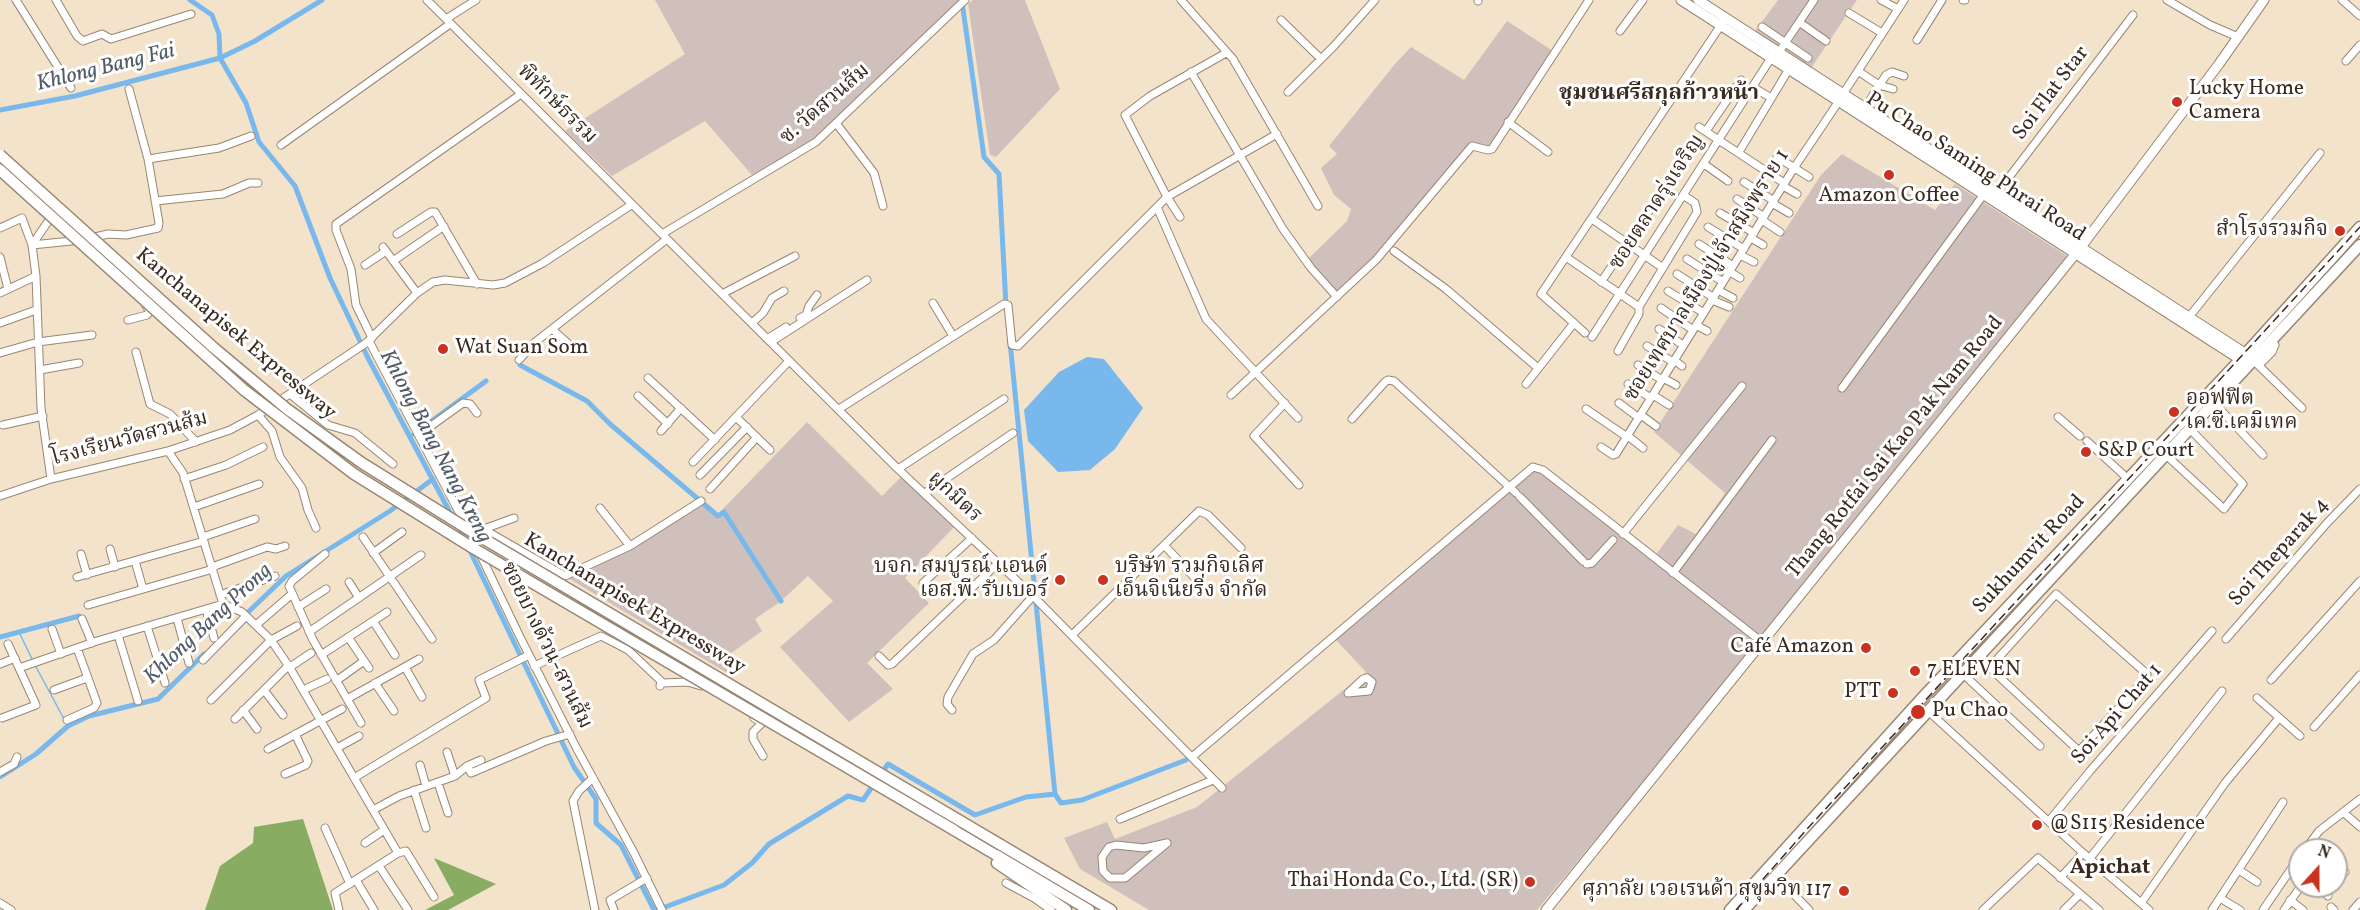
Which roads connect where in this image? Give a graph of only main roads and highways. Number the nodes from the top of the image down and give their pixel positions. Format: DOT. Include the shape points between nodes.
graph roads {
  1 [pos="1681,0"];
  2 [pos="1700,0"];
  3 [pos="2264,0"];
  4 [pos="1723,22"];
  5 [pos="1775,55"];
  6 [pos="1841,97"];
  7 [pos="0,155"];
  8 [pos="1934,157"];
  9 [pos="0,170"];
  10 [pos="2360,227"];
  11 [pos="2360,245"];
  12 [pos="2078,251"];
  13 [pos="2251,361"];
  14 [pos="2011,604"];
  15 [pos="2021,611"];
  16 [pos="954,831"];
  17 [pos="1081,893"];
  18 [pos="1066,910"];
  19 [pos="1089,910"];
  20 [pos="1111,910"];
  21 [pos="1117,910"];
  22 [pos="1546,910"];
  23 [pos="1730,910"];
  24 [pos="1744,910"];
  1 -- 4 [label="main road, Pu Chao Saming Phrai Road"];
  2 -- 4 [label="main road, Pu Chao Saming Phrai Road"];
  3 -- 12 [label="main road, Thang Rotfai Sai Kao Pak Nam Road"];
  4 -- 5 [label="main road, Pu Chao Saming Phrai Road"];
  5 -- 6 [label="main road, Pu Chao Saming Phrai Road"];
  5 -- 6 [label="main road, Pu Chao Saming Phrai Road" via="1789,69"];
  6 -- 8 [label="main road, Pu Chao Saming Phrai Road"];
  6 -- 8 [label="main road, Pu Chao Saming Phrai Road" via="1865,108"];
  7 -- 17 [label="highway, Kanchanapisek Expressway, bridge" via="214,348 354,458"];
  8 -- 12 [label="main road, Pu Chao Saming Phrai Road" via="1984,194"];
  8 -- 12 [label="main road, Pu Chao Saming Phrai Road" via="1997,193"];
  9 -- 16 [label="highway, Kanchanapisek Expressway, bridge" via="244,390 354,474"];
  10 -- 13 [label="highway, Sukhumvit Road"];
  11 -- 13 [label="highway, Sukhumvit Road"];
  12 -- 13 [label="main road, Pu Chao Saming Phrai Road"];
  12 -- 13 [label="main road, Pu Chao Saming Phrai Road" via="2189,317"];
  12 -- 22 [label="main road, Thang Rotfai Sai Kao Pak Nam Road"];
  13 -- 14 [label="highway, Sukhumvit Road" via="2128,479"];
  13 -- 15 [label="highway, Sukhumvit Road"];
  14 -- 15 [label="highway"];
  14 -- 23 [label="highway, Sukhumvit Road"];
  15 -- 24 [label="highway, Sukhumvit Road"];
  16 -- 18 [label="highway"];
  16 -- 19 [label="highway, Kanchanapisek Expressway"];
  17 -- 20 [label="highway, Kanchanapisek Expressway"];
  17 -- 21 [label="highway"];
}
